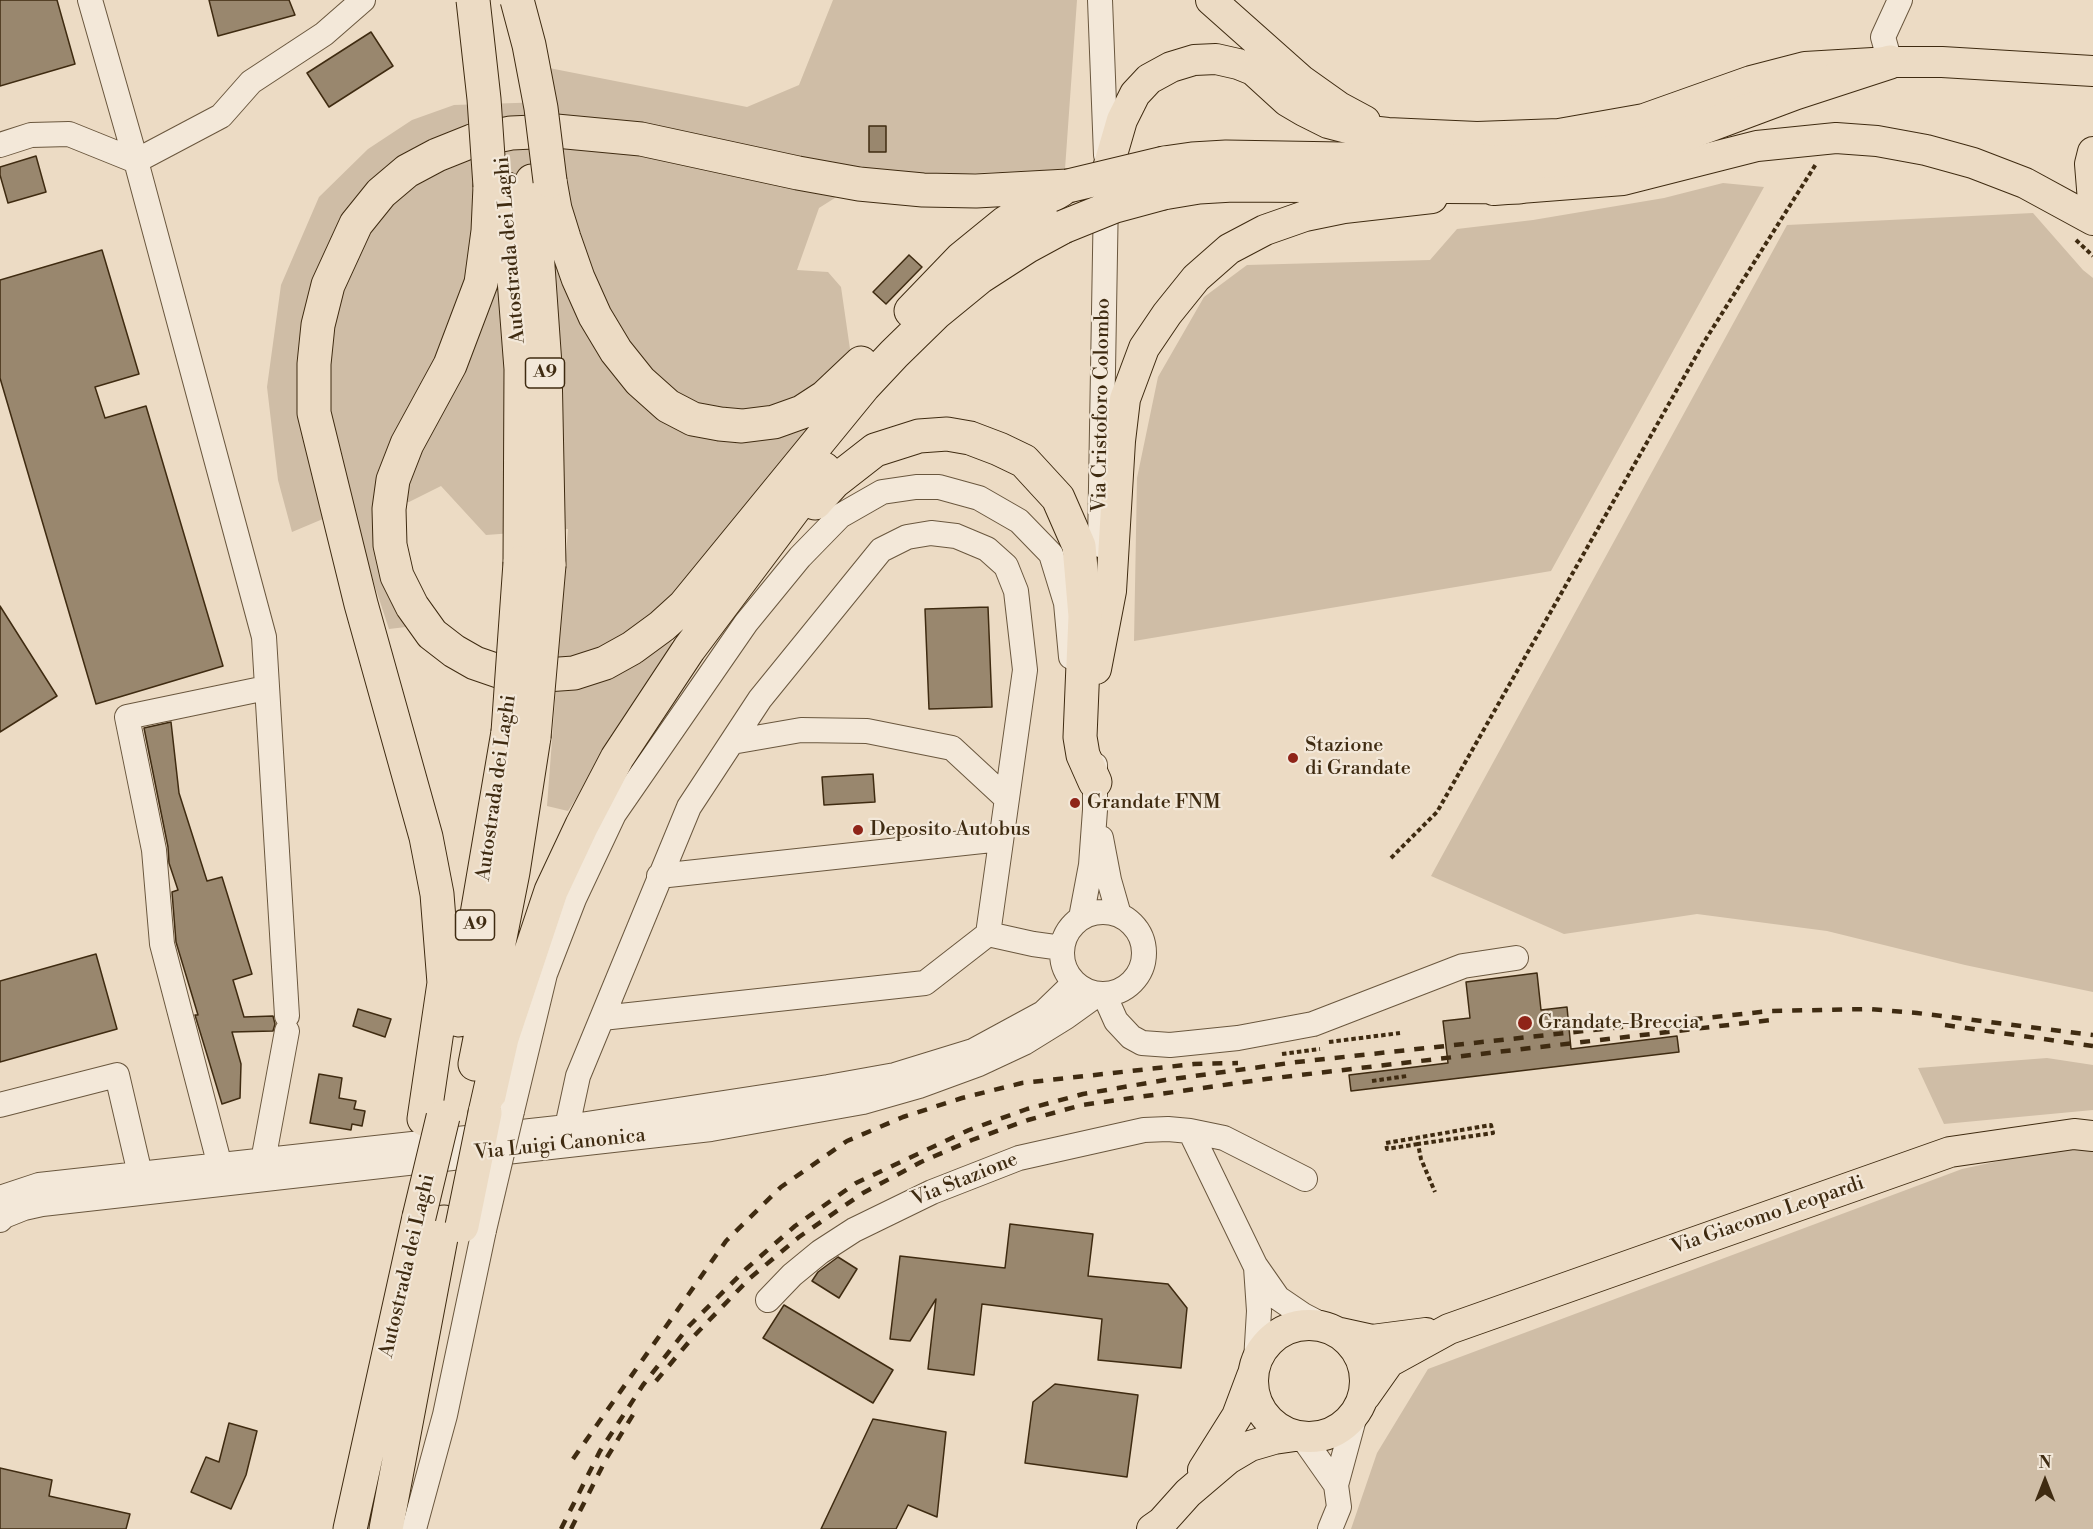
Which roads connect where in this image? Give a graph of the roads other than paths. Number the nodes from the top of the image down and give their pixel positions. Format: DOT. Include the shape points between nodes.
graph roads {
  1 [pos="90,0"];
  2 [pos="363,0"];
  3 [pos="473,0"];
  4 [pos="482,0"];
  5 [pos="508,0"];
  6 [pos="517,0"];
  7 [pos="1100,0"];
  8 [pos="1211,0"];
  9 [pos="1900,0"];
  10 [pos="1890,62"];
  11 [pos="2093,71"];
  12 [pos="1388,133"];
  13 [pos="0,145"];
  14 [pos="2093,152"];
  15 [pos="136,161"];
  16 [pos="1106,175"];
  17 [pos="1163,178"];
  18 [pos="520,183"];
  19 [pos="1068,186"];
  20 [pos="1519,187"];
  21 [pos="2093,201"];
  22 [pos="2093,220"];
  23 [pos="980,277"];
  24 [pos="689,649"];
  25 [pos="1096,669"];
  26 [pos="266,688"];
  27 [pos="1080,737"];
  28 [pos="732,742"];
  29 [pos="1095,796"];
  30 [pos="1006,798"];
  31 [pos="1001,839"];
  32 [pos="659,876"];
  33 [pos="1119,915"];
  34 [pos="1081,918"];
  35 [pos="988,934"];
  36 [pos="1062,948"];
  37 [pos="1515,958"];
  38 [pos="1074,983"];
  39 [pos="1128,986"];
  40 [pos="1101,994"];
  41 [pos="602,1018"];
  42 [pos="1142,1043"];
  43 [pos="0,1105"];
  44 [pos="466,1115"];
  45 [pos="567,1127"];
  46 [pos="1190,1131"];
  47 [pos="2093,1136"];
  48 [pos="263,1161"];
  49 [pos="220,1166"];
  50 [pos="140,1174"];
  51 [pos="1305,1179"];
  52 [pos="0,1198"];
  53 [pos="0,1220"];
  54 [pos="443,1222"];
  55 [pos="1255,1265"];
  56 [pos="768,1300"];
  57 [pos="1449,1329"];
  58 [pos="1333,1330"];
  59 [pos="1254,1368"];
  60 [pos="1360,1406"];
  61 [pos="1299,1437"];
  62 [pos="1336,1485"];
  63 [pos="1188,1493"];
  64 [pos="388,1518"];
  65 [pos="350,1529"];
  66 [pos="414,1529"];
  67 [pos="1152,1529"];
  68 [pos="1330,1529"];
  1 -- 15 [label="street"];
  2 -- 15 [label="street" via="324,34 251,82 221,116"];
  3 -- 18 [label="highway, bridge" via="484,99"];
  4 -- 18 [label="highway, Autostrada dei Laghi / A9" via="498,98"];
  5 -- 18 [label="highway, Autostrada dei Laghi / A9" via="523,95"];
  6 -- 18 [label="highway, bridge" via="541,108"];
  7 -- 16 [label="street, Via Cristoforo Colombo"];
  8 -- 12 [label="main road" via="1300,80 1339,107"];
  9 -- 10 [label="street" via="1882,37"];
  10 -- 11 [label="main road"];
  10 -- 12 [label="main road" via="1805,66 1644,119 1559,134 1477,137"];
  10 -- 17 [label="highway" via="1688,133 1575,159 1515,162 1226,157 1192,159"];
  12 -- 16 [label="main road" via="1328,123 1287,101 1253,70 1216,59 1194,60 1149,79 1135,93 1122,120"];
  13 -- 15 [label="street" via="32,135 69,134"];
  14 -- 21 [label="main road"];
  15 -- 26 [label="street" via="264,637"];
  16 -- 25 [label="street, Via Cristoforo Colombo"];
  17 -- 19 [label="highway, bridge"];
  17 -- 20 [label="highway" via="1199,187"];
  17 -- 23 [label="highway, bridge" via="1115,206 1064,226"];
  18 -- 19 [label="highway" via="558,219 595,316 640,381 668,406 693,419 742,426 774,422 825,398 962,258 1005,223"];
  18 -- 23 [label="highway" via="488,231 481,283 450,365 406,444 393,480 389,509 390,545 397,576 412,606 432,634 454,651 504,673 574,673 605,663 662,626 684,606 872,378 936,313"];
  18 -- 44 [label="highway, Autostrada dei Laghi / A9, bridge" via="545,365 535,564 521,735"];
  19 -- 44 [label="highway" via="976,191 870,185 641,139 556,131 511,133 472,141 407,171 381,193 356,224 328,285 318,325 314,413 361,604 426,837"];
  20 -- 22 [label="main road" via="1623,180 1757,146 1836,138 1926,150 1973,163 2025,183"];
  20 -- 25 [label="main road" via="1305,216 1265,230 1229,249 1196,278 1144,348 1125,399 1111,591"];
  23 -- 24 [label="highway" via="849,435"];
  24 -- 27 [label="highway" via="708,637 834,482 867,456 919,436 947,434 970,438 1024,461 1058,498 1079,546 1085,616"];
  24 -- 44 [label="highway" via="617,758 550,891 502,1038"];
  25 -- 29 [label="street, Via Cristoforo Colombo"];
  26 -- 48 [label="street" via="287,1023"];
  26 -- 49 [label="street" via="127,717 154,850 162,944"];
  27 -- 29 [label="highway"];
  27 -- 44 [label="street" via="1066,603 1051,554 1019,521 979,498 939,487 882,492 840,516 800,556 746,623 614,814 574,899 545,974"];
  28 -- 30 [label="street" via="801,730 867,731 952,747"];
  28 -- 30 [label="street" via="760,699 881,550 907,537 931,533 956,536 987,549 1000,560 1016,591 1025,670"];
  28 -- 32 [label="street" via="689,807"];
  29 -- 33 [label="street, Via Cristoforo Colombo"];
  29 -- 34 [label="street, Via Cristoforo Colombo" via="1091,865"];
  30 -- 31 [label="street"];
  31 -- 32 [label="street"];
  31 -- 35 [label="street"];
  32 -- 41 [label="street"];
  33 -- 34 [label="street" via="1100,912"];
  33 -- 39 [label="street" via="1137,930 1144,953 1140,971"];
  34 -- 36 [label="street" via="1068,931"];
  35 -- 36 [label="street"];
  35 -- 41 [label="street" via="925,983"];
  36 -- 38 [label="street" via="1064,967"];
  37 -- 42 [label="street" via="1463,966 1313,1024 1238,1038 1170,1045"];
  38 -- 40 [label="street"];
  38 -- 45 [label="street, Via Luigi Canonica" via="1043,1013 973,1051 895,1074"];
  39 -- 40 [label="street, Via Luigi Canonica"];
  39 -- 42 [label="street" via="1132,1019"];
  40 -- 42 [label="street" via="1122,1028"];
  40 -- 53 [label="street, Via Luigi Canonica" via="1024,1043 979,1064 863,1102 711,1129 42,1204"];
  41 -- 45 [label="street" via="578,1076"];
  43 -- 50 [label="street" via="117,1074"];
  44 -- 54 [label="highway, Autostrada dei Laghi / A9, bridge"];
  44 -- 54 [label="highway, bridge"];
  45 -- 48 [label="street, Via Luigi Canonica"];
  46 -- 51 [label="street, Via Stazione" via="1224,1138"];
  46 -- 55 [label="street"];
  46 -- 56 [label="street, Via Stazione" via="1144,1130 1108,1137 1019,1158 974,1174 854,1230 820,1252"];
  47 -- 57 [label="main road, Via Giacomo Leopardi" via="2074,1134 1950,1152"];
  48 -- 49 [label="street, Via Luigi Canonica"];
  49 -- 50 [label="street, Via Luigi Canonica"];
  50 -- 52 [label="street, Via Luigi Canonica" via="39,1185"];
  54 -- 64 [label="highway, Autostrada dei Laghi / A9"];
  54 -- 65 [label="highway, Autostrada dei Laghi / A9" via="358,1490"];
  54 -- 66 [label="street" via="445,1415"];
  55 -- 58 [label="street" via="1278,1298"];
  55 -- 59 [label="street" via="1259,1311"];
  57 -- 58 [label="main road, Via Giacomo Leopardi" via="1372,1340"];
  57 -- 60 [label="main road, Via Giacomo Leopardi" via="1389,1362"];
  58 -- 59 [label="main road, Via Giacomo Leopardi" via="1305,1325 1287,1329 1272,1339"];
  58 -- 60 [label="main road" via="1360,1354 1366,1375"];
  59 -- 61 [label="main road" via="1257,1404 1267,1419"];
  59 -- 63 [label="main road, Via Giacomo Leopardi" via="1237,1416"];
  60 -- 61 [label="main road, Via Giacomo Leopardi" via="1344,1426 1329,1435"];
  60 -- 62 [label="street"];
  61 -- 62 [label="street"];
  61 -- 63 [label="main road, Via Giacomo Leopardi" via="1250,1446"];
  62 -- 68 [label="street" via="1339,1507"];
  63 -- 67 [label="main road, Via Giacomo Leopardi"];
}
